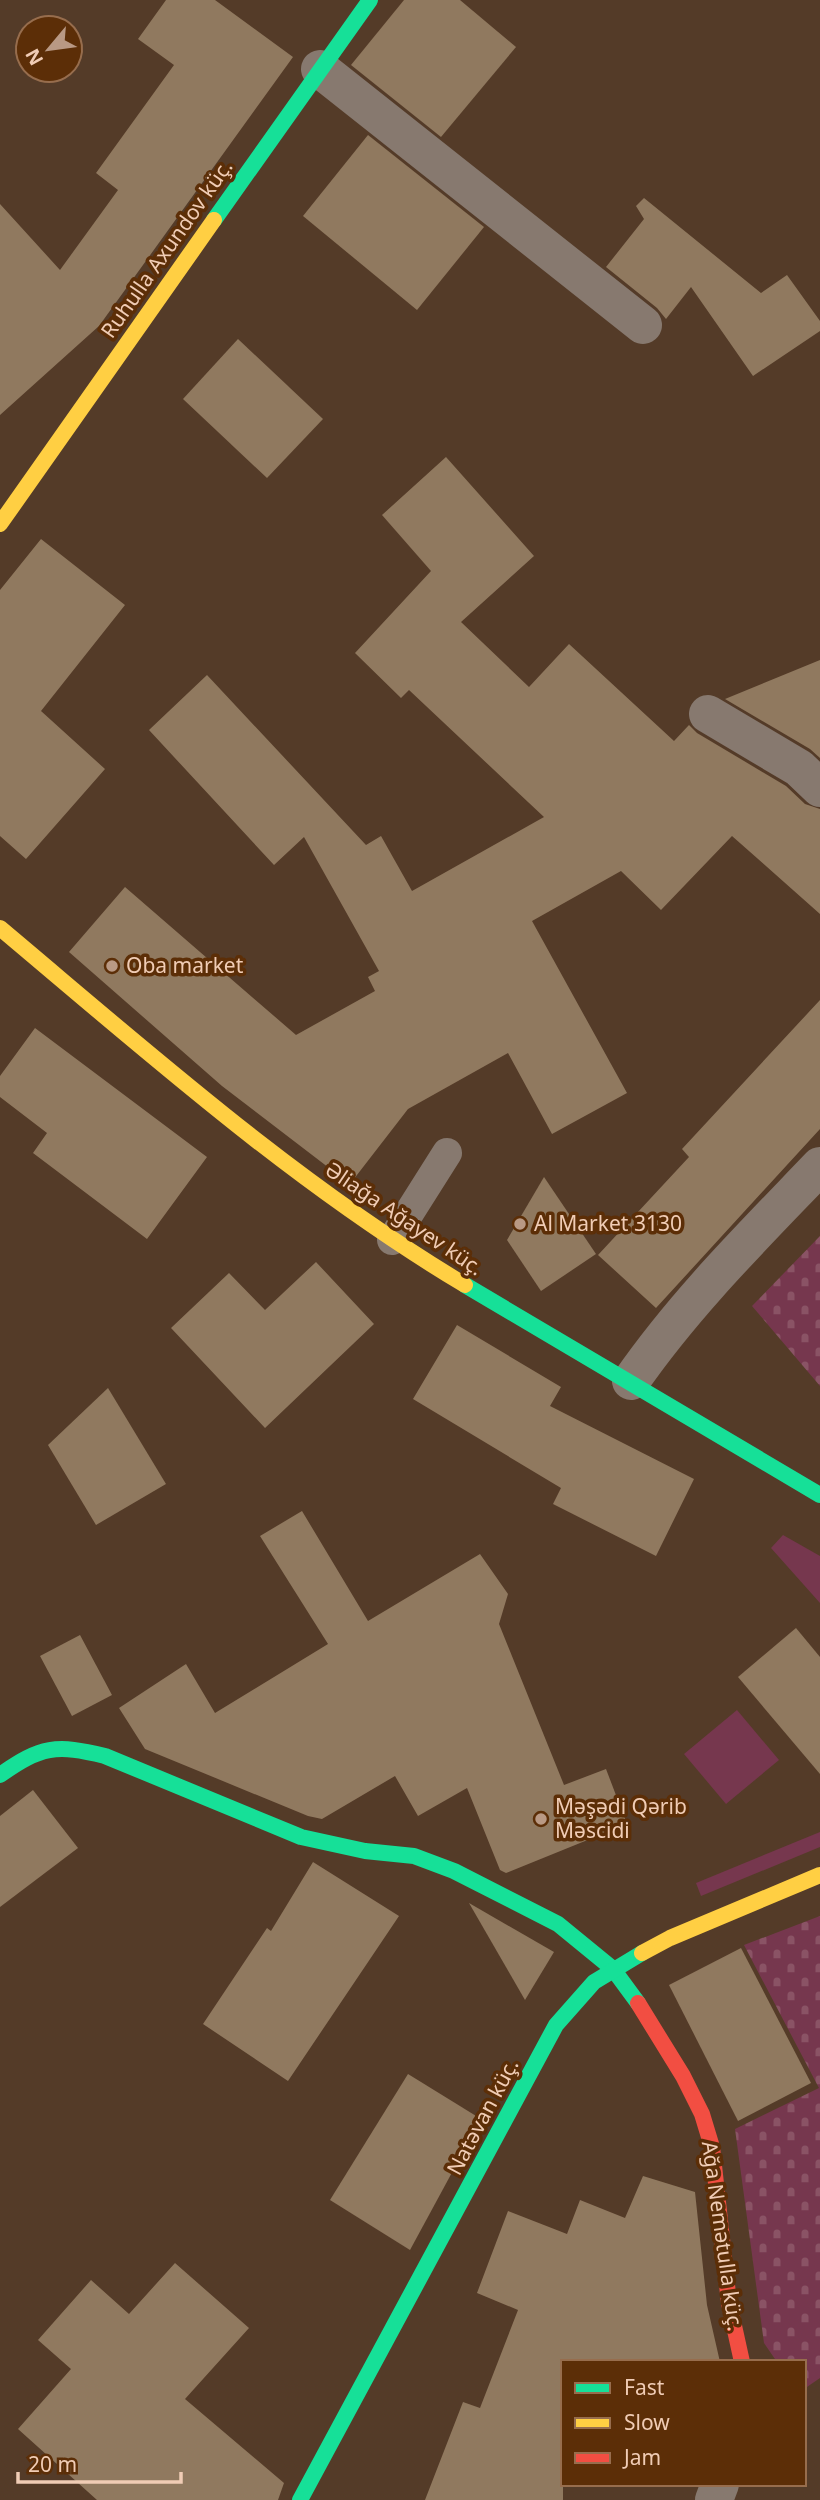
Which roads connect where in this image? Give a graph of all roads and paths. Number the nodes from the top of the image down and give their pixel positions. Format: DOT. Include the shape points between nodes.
graph roads {
  1 [pos="370,0"];
  2 [pos="320,69"];
  3 [pos="643,325"];
  4 [pos="0,524"];
  5 [pos="708,714"];
  6 [pos="820,788"];
  7 [pos="0,928"];
  8 [pos="447,1153"];
  9 [pos="820,1166"];
  10 [pos="392,1240"];
  11 [pos="631,1381"];
  12 [pos="820,1495"];
  13 [pos="0,1775"];
  14 [pos="820,1875"];
  15 [pos="613,1969"];
  16 [pos="742,2360"];
  17 [pos="300,2500"];
  1 -- 2 [label="street, Ruhulla Axundov küç."];
  2 -- 3 [label="street"];
  2 -- 4 [label="street, Ruhulla Axundov küç."];
  5 -- 6 [label="street" via="799,768"];
  7 -- 10 [label="street, Əliağa Ağayev küç." via="206,1102"];
  8 -- 10 [label="lane"];
  9 -- 11 [label="street" via="696,1296"];
  10 -- 11 [label="street, Əliağa Ağayev küç."];
  11 -- 12 [label="street, Əliağa Ağayev küç."];
  13 -- 15 [label="street, Ağa Nemətulla küç." via="48,1748 105,1756 301,1837 414,1856 454,1871 558,1924"];
  14 -- 15 [label="street, Natəvan küç." via="670,1938"];
  15 -- 16 [label="street, Ağa Nemətulla küç." via="684,2076 702,2114 712,2147 729,2303"];
  15 -- 17 [label="street, Natəvan küç." via="594,1982 556,2025"];
}
